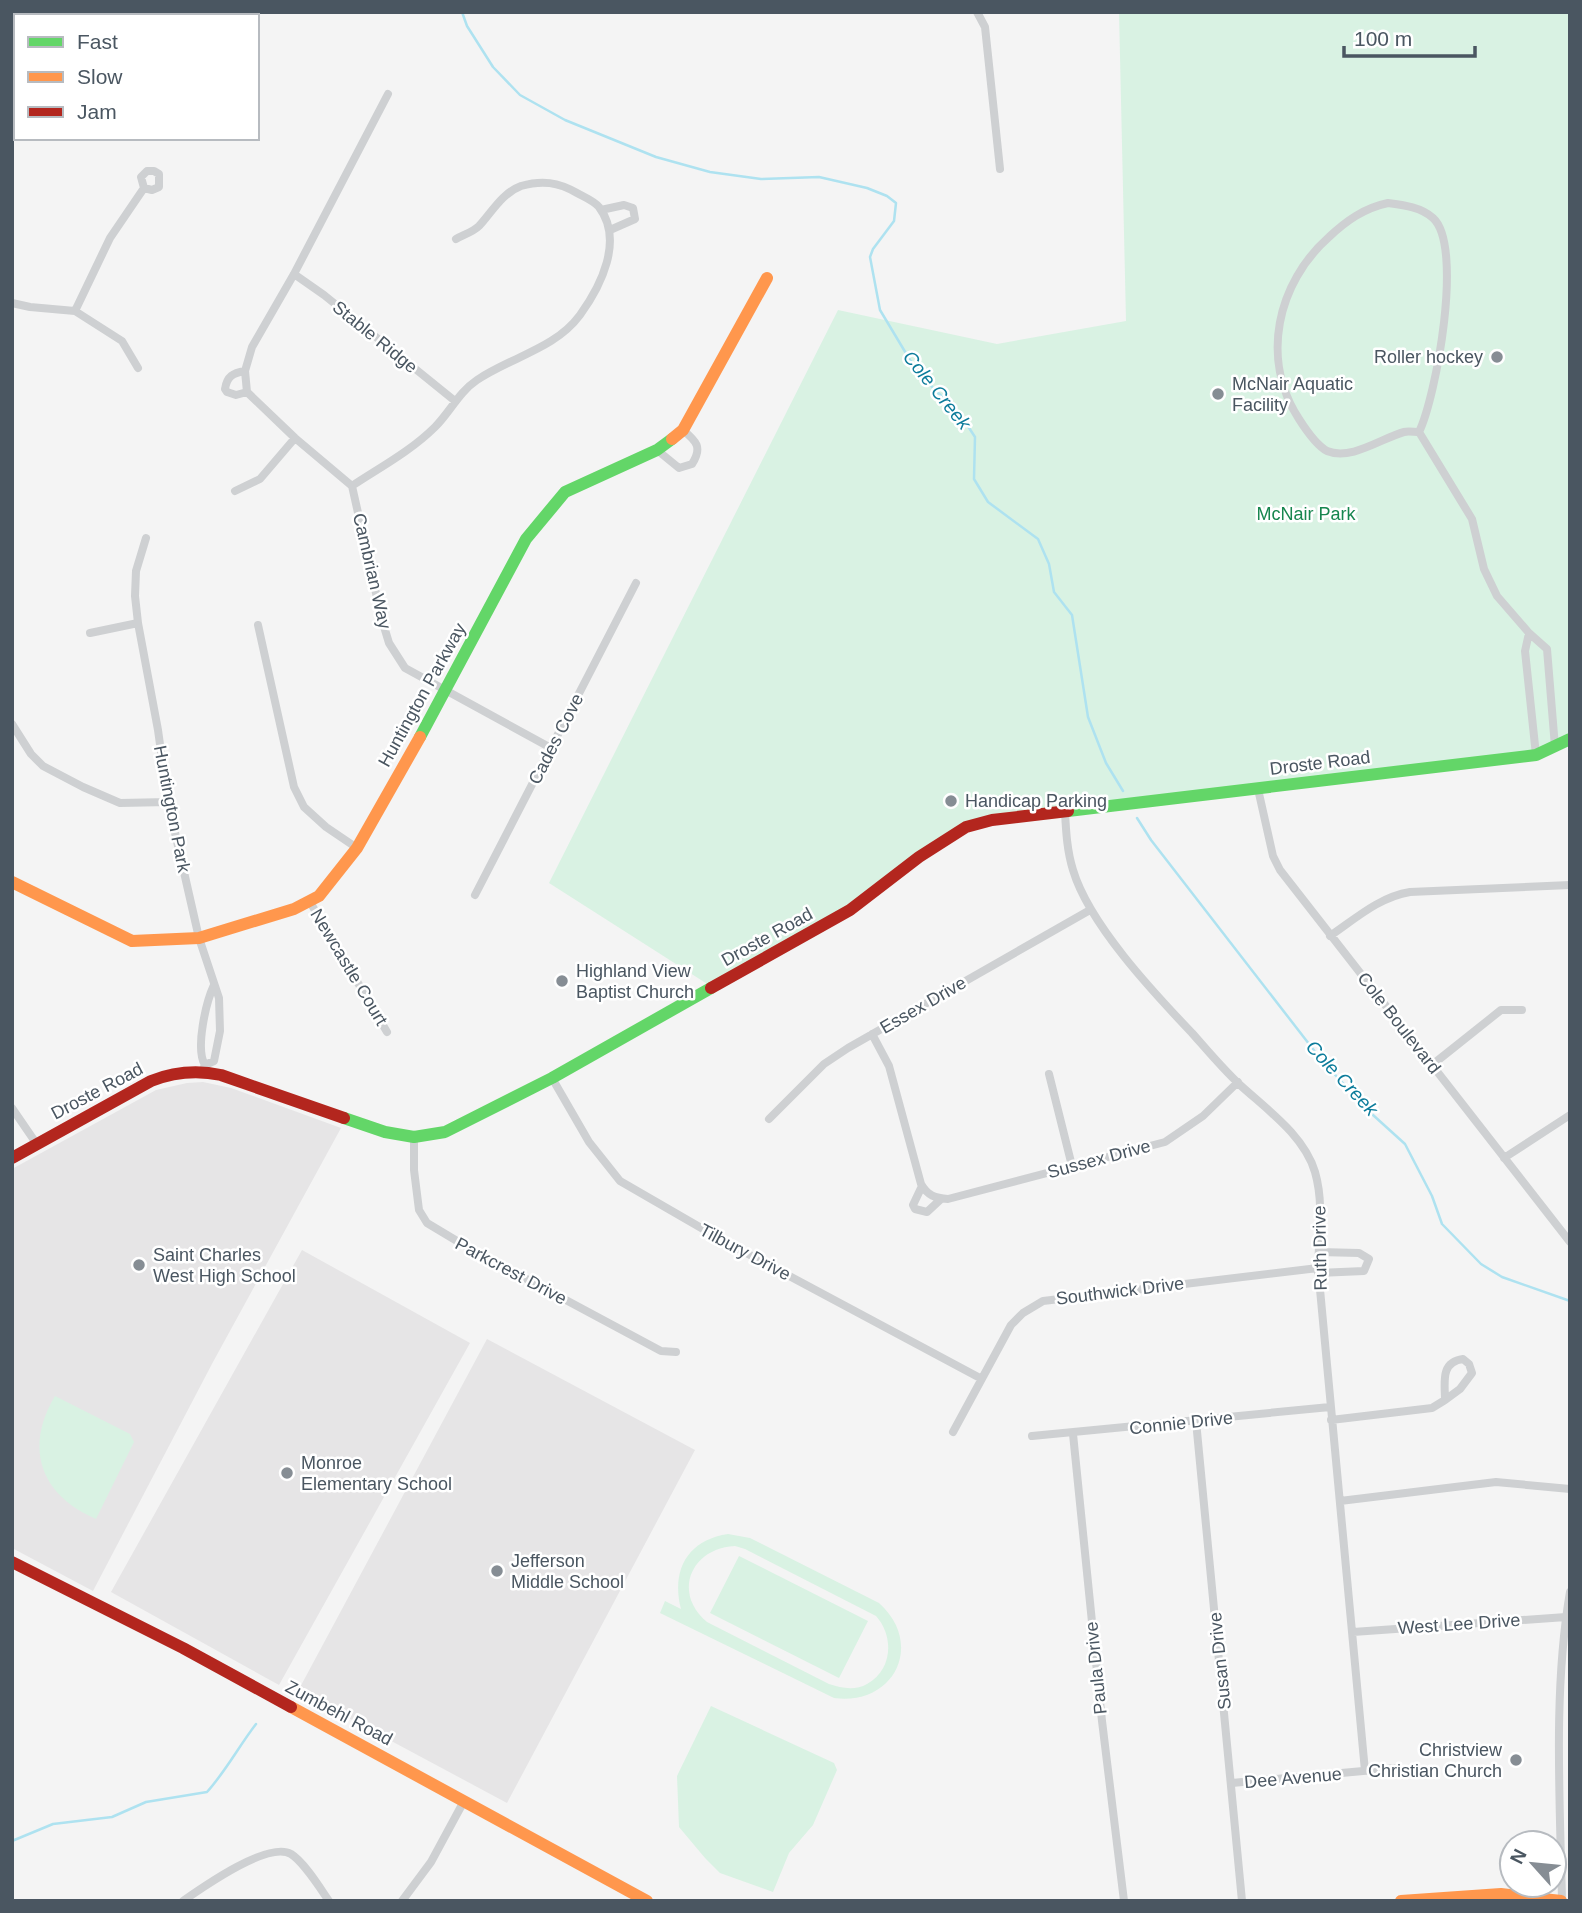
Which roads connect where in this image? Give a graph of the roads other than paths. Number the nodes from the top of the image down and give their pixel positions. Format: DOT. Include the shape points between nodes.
graph roads {
  1 [pos="977,12"];
  2 [pos="388,94"];
  3 [pos="1000,169"];
  4 [pos="144,188"];
  5 [pos="600,210"];
  6 [pos="610,230"];
  7 [pos="456,239"];
  8 [pos="293,274"];
  9 [pos="767,278"];
  10 [pos="12,303"];
  11 [pos="75,311"];
  12 [pos="138,368"];
  13 [pos="245,371"];
  14 [pos="247,392"];
  15 [pos="455,401"];
  16 [pos="683,430"];
  17 [pos="1419,432"];
  18 [pos="295,438"];
  19 [pos="657,450"];
  20 [pos="352,486"];
  21 [pos="235,491"];
  22 [pos="146,538"];
  23 [pos="636,583"];
  24 [pos="138,623"];
  25 [pos="258,625"];
  26 [pos="90,633"];
  27 [pos="1529,633"];
  28 [pos="445,692"];
  29 [pos="14,729"];
  30 [pos="1570,738"];
  31 [pos="1555,747"];
  32 [pos="551,748"];
  33 [pos="1536,755"];
  34 [pos="1258,789"];
  35 [pos="168,802"];
  36 [pos="1066,812"];
  37 [pos="357,848"];
  38 [pos="12,882"];
  39 [pos="1570,885"];
  40 [pos="475,895"];
  41 [pos="310,902"];
  42 [pos="1090,910"];
  43 [pos="1330,936"];
  44 [pos="199,938"];
  45 [pos="214,985"];
  46 [pos="1522,1010"];
  47 [pos="387,1032"];
  48 [pos="872,1034"];
  49 [pos="1432,1065"];
  50 [pos="204,1068"];
  51 [pos="1049,1074"];
  52 [pos="552,1079"];
  53 [pos="1238,1083"];
  54 [pos="12,1108"];
  55 [pos="1570,1115"];
  56 [pos="769,1119"];
  57 [pos="414,1137"];
  58 [pos="36,1143"];
  59 [pos="12,1158"];
  60 [pos="1504,1158"];
  61 [pos="1072,1166"];
  62 [pos="922,1186"];
  63 [pos="941,1199"];
  64 [pos="1570,1241"];
  65 [pos="1319,1252"];
  66 [pos="1318,1270"];
  67 [pos="676,1352"];
  68 [pos="980,1378"];
  69 [pos="1446,1400"];
  70 [pos="1330,1407"];
  71 [pos="1331,1420"];
  72 [pos="1196,1421"];
  73 [pos="953,1432"];
  74 [pos="1073,1434"];
  75 [pos="1032,1436"];
  76 [pos="1570,1489"];
  77 [pos="1339,1501"];
  78 [pos="12,1562"];
  79 [pos="1570,1592"];
  80 [pos="1566,1617"];
  81 [pos="1353,1632"];
  82 [pos="1396,1768"];
  83 [pos="1365,1771"];
  84 [pos="1232,1783"];
  85 [pos="464,1801"];
  86 [pos="183,1901"];
  87 [pos="329,1901"];
  88 [pos="402,1901"];
  89 [pos="647,1901"];
  90 [pos="1124,1901"];
  91 [pos="1242,1901"];
  92 [pos="1401,1901"];
  93 [pos="1561,1901"];
  1 -- 3 [label="street" via="985,27"];
  2 -- 8 [label="street"];
  4 -- 11 [label="street" via="110,238"];
  5 -- 6 [label="street"];
  5 -- 6 [label="street" via="624,205 633,208 635,219"];
  5 -- 7 [label="street" via="565,186 548,181 510,192 477,228"];
  6 -- 15 [label="street" via="609,257 579,316 554,340 475,381"];
  8 -- 13 [label="street" via="252,347"];
  8 -- 15 [label="street, Stable Ridge"];
  9 -- 16 [label="street, Huntington Parkway"];
  10 -- 11 [label="street"];
  11 -- 12 [label="street" via="122,341"];
  13 -- 14 [label="street"];
  13 -- 14 [label="street" via="227,379 225,389 236,395"];
  14 -- 18 [label="street"];
  15 -- 20 [label="street" via="414,445"];
  16 -- 19 [label="street, Huntington Parkway"];
  16 -- 19 [label="street" via="699,447 692,464 679,468"];
  17 -- 17 [label="street" via="1427,416 1441,349 1447,277 1444,242 1434,219 1409,205 1388,203 1353,216 1305,260 1285,299 1276,339 1280,375 1292,409 1308,434 1328,451 1348,452 1405,432"];
  17 -- 27 [label="street" via="1472,519 1496,596"];
  18 -- 20 [label="street"];
  18 -- 21 [label="street" via="260,479"];
  19 -- 28 [label="street, Huntington Parkway" via="565,492 526,539"];
  20 -- 28 [label="street, Cambrian Way" via="389,643 405,668"];
  22 -- 24 [label="street, Huntington Park" via="136,570"];
  23 -- 32 [label="street, Cades Cove"];
  24 -- 26 [label="street"];
  24 -- 35 [label="street, Huntington Park"];
  25 -- 37 [label="street" via="294,787 304,807"];
  27 -- 31 [label="street" via="1547,649"];
  27 -- 33 [label="street" via="1525,651"];
  28 -- 32 [label="street, Cambrian Way"];
  28 -- 37 [label="street, Huntington Parkway"];
  29 -- 35 [label="street" via="43,766 83,787 120,803"];
  30 -- 31 [label="street, Droste Road"];
  31 -- 33 [label="street, Droste Road"];
  32 -- 40 [label="street, Cades Cove"];
  33 -- 34 [label="street, Droste Road"];
  34 -- 36 [label="street, Droste Road"];
  34 -- 43 [label="street, Cole Boulevard" via="1275,863"];
  35 -- 44 [label="street, Huntington Park"];
  36 -- 42 [label="street, Ruth Drive" via="1073,871"];
  36 -- 52 [label="street, Droste Road" via="966,827 850,910"];
  37 -- 41 [label="street, Huntington Parkway"];
  38 -- 44 [label="street, Huntington Parkway" via="132,940"];
  39 -- 43 [label="street" via="1395,894"];
  41 -- 44 [label="street, Huntington Parkway"];
  41 -- 47 [label="street, Newcastle Court"];
  42 -- 48 [label="street, Essex Drive"];
  42 -- 53 [label="street, Ruth Drive" via="1150,989"];
  43 -- 49 [label="street, Cole Boulevard"];
  44 -- 45 [label="street, Huntington Park"];
  45 -- 50 [label="street" via="205,1010 200,1052"];
  45 -- 50 [label="street, Huntington Park" via="219,998 219,1031 214,1061"];
  46 -- 49 [label="street" via="1502,1010"];
  48 -- 56 [label="street, Essex Drive" via="824,1064"];
  48 -- 62 [label="street, Sussex Drive" via="888,1066"];
  49 -- 60 [label="street, Cole Boulevard"];
  50 -- 57 [label="street, Droste Road" via="384,1132"];
  50 -- 58 [label="street, Droste Road" via="139,1086"];
  51 -- 61 [label="street"];
  52 -- 57 [label="street, Droste Road" via="445,1132"];
  52 -- 68 [label="street, Tilbury Drive" via="589,1142 620,1181"];
  53 -- 61 [label="street, Sussex Drive" via="1203,1116 1165,1142"];
  53 -- 65 [label="street, Ruth Drive" via="1280,1121 1314,1170 1321,1212"];
  54 -- 58 [label="street"];
  55 -- 60 [label="street"];
  57 -- 67 [label="street, Parkcrest Drive" via="418,1206 427,1223 661,1351"];
  58 -- 59 [label="street, Droste Road"];
  60 -- 64 [label="street, Cole Boulevard"];
  61 -- 63 [label="street, Sussex Drive"];
  62 -- 63 [label="street"];
  62 -- 63 [label="street, Sussex Drive" via="915,1209 927,1212"];
  65 -- 66 [label="street, Ruth Drive"];
  65 -- 66 [label="street, Southwick Drive" via="1359,1253 1368,1259 1364,1271"];
  66 -- 68 [label="street, Southwick Drive" via="1043,1301 1011,1325"];
  66 -- 70 [label="street, Ruth Drive"];
  68 -- 73 [label="street, Southwick Drive"];
  69 -- 69 [label="street" via="1445,1372 1452,1362 1463,1359 1472,1373"];
  69 -- 71 [label="street" via="1432,1408"];
  70 -- 71 [label="street, Ruth Drive"];
  70 -- 72 [label="street, Connie Drive"];
  71 -- 77 [label="street, Ruth Drive"];
  72 -- 74 [label="street, Connie Drive"];
  72 -- 84 [label="street, Susan Drive"];
  74 -- 75 [label="street, Connie Drive"];
  74 -- 90 [label="street, Paula Drive"];
  76 -- 77 [label="street" via="1496,1482"];
  77 -- 81 [label="street, Ruth Drive"];
  78 -- 85 [label="street, Zumbehl Road" via="183,1648"];
  79 -- 80 [label="street"];
  80 -- 81 [label="street, West Lee Drive"];
  80 -- 93 [label="street" via="1559,1740"];
  81 -- 83 [label="street, Ruth Drive"];
  82 -- 83 [label="street, Dee Avenue"];
  83 -- 84 [label="street, Dee Avenue"];
  84 -- 91 [label="street, Susan Drive"];
  85 -- 88 [label="street" via="431,1862"];
  85 -- 89 [label="street, Zumbehl Road"];
  86 -- 87 [label="street" via="264,1854 283,1851 299,1861"];
  92 -- 93 [label="street" via="1489,1893 1531,1893"];
}
